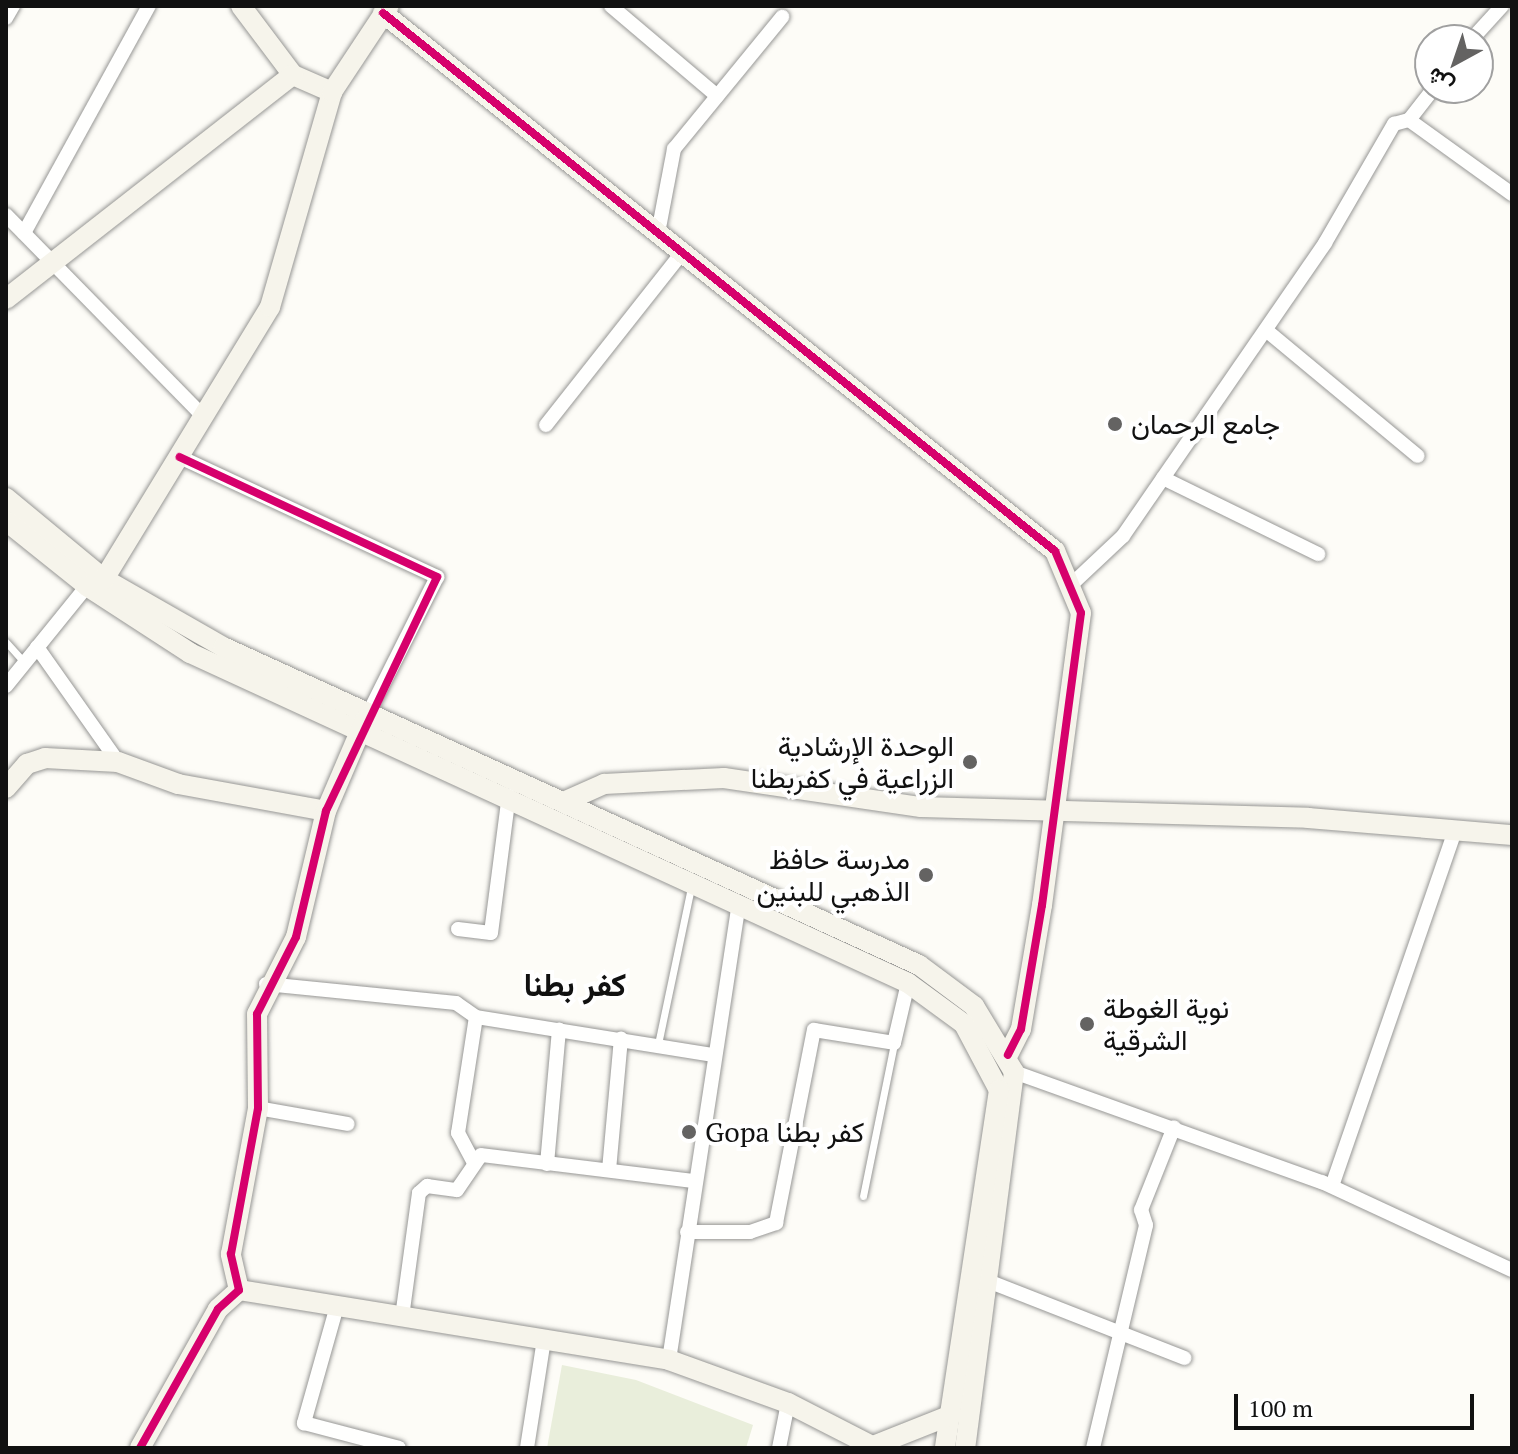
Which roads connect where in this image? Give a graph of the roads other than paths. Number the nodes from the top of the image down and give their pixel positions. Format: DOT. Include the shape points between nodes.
graph roads {
  1 [pos="149,6"];
  2 [pos="241,6"];
  3 [pos="611,6"];
  4 [pos="1502,6"];
  5 [pos="386,10"];
  6 [pos="782,17"];
  7 [pos="1486,24"];
  8 [pos="293,75"];
  9 [pos="332,92"];
  10 [pos="717,96"];
  11 [pos="1422,104"];
  12 [pos="1409,120"];
  13 [pos="1512,194"];
  14 [pos="6,215"];
  15 [pos="24,233"];
  16 [pos="658,233"];
  17 [pos="682,253"];
  18 [pos="55,264"];
  19 [pos="6,299"];
  20 [pos="1266,330"];
  21 [pos="204,417"];
  22 [pos="546,425"];
  23 [pos="1418,456"];
  24 [pos="180,457"];
  25 [pos="1163,478"];
  26 [pos="6,498"];
  27 [pos="6,521"];
  28 [pos="1318,554"];
  29 [pos="96,582"];
  30 [pos="1074,582"];
  31 [pos="6,642"];
  32 [pos="37,647"];
  33 [pos="25,663"];
  34 [pos="6,686"];
  35 [pos="364,720"];
  36 [pos="118,762"];
  37 [pos="6,788"];
  38 [pos="509,795"];
  39 [pos="566,801"];
  40 [pos="326,811"];
  41 [pos="1052,812"];
  42 [pos="1455,830"];
  43 [pos="1512,835"];
  44 [pos="692,881"];
  45 [pos="739,903"];
  46 [pos="458,929"];
  47 [pos="908,983"];
  48 [pos="266,984"];
  49 [pos="476,1017"];
  50 [pos="559,1030"];
  51 [pos="621,1039"];
  52 [pos="894,1043"];
  53 [pos="658,1044"];
  54 [pos="713,1055"];
  55 [pos="1011,1064"];
  56 [pos="258,1108"];
  57 [pos="348,1124"];
  58 [pos="1174,1127"];
  59 [pos="473,1161"];
  60 [pos="547,1164"];
  61 [pos="609,1170"];
  62 [pos="694,1181"];
  63 [pos="1332,1186"];
  64 [pos="863,1196"];
  65 [pos="687,1232"];
  66 [pos="1512,1270"];
  67 [pos="988,1281"];
  68 [pos="239,1290"];
  69 [pos="337,1306"];
  70 [pos="402,1317"];
  71 [pos="1121,1333"];
  72 [pos="544,1340"];
  73 [pos="1184,1358"];
  74 [pos="669,1360"];
  75 [pos="788,1403"];
  76 [pos="951,1415"];
  77 [pos="864,1446"];
  78 [pos="140,1448"];
  79 [pos="397,1448"];
  80 [pos="527,1448"];
  81 [pos="779,1448"];
  82 [pos="945,1448"];
  83 [pos="965,1448"];
  84 [pos="1093,1448"];
  1 -- 15 [label="street"];
  2 -- 8 [label="street"];
  3 -- 10 [label="street"];
  4 -- 7 [label="street"];
  5 -- 9 [label="street"];
  5 -- 16 [label="street"];
  6 -- 10 [label="street"];
  8 -- 9 [label="street"];
  8 -- 18 [label="street"];
  9 -- 21 [label="street" via="270,307"];
  10 -- 16 [label="street" via="674,149"];
  11 -- 12 [label="street"];
  12 -- 13 [label="street"];
  12 -- 20 [label="street" via="1394,124"];
  14 -- 15 [label="street"];
  15 -- 18 [label="street"];
  16 -- 17 [label="street"];
  17 -- 22 [label="street"];
  17 -- 30 [label="street" via="1055,551"];
  18 -- 19 [label="street"];
  18 -- 21 [label="street"];
  20 -- 23 [label="street"];
  20 -- 25 [label="street"];
  21 -- 24 [label="street"];
  24 -- 29 [label="street"];
  24 -- 35 [label="street" via="437,577"];
  25 -- 28 [label="street"];
  25 -- 30 [label="street" via="1123,536"];
  26 -- 29 [label="street"];
  27 -- 29 [label="street"];
  29 -- 32 [label="street"];
  29 -- 35 [label="street"];
  30 -- 41 [label="street" via="1081,613"];
  31 -- 33 [label="lane"];
  32 -- 33 [label="street"];
  32 -- 36 [label="street"];
  33 -- 34 [label="street"];
  35 -- 38 [label="street"];
  35 -- 39 [label="street"];
  35 -- 40 [label="street"];
  36 -- 37 [label="street" via="45,758 27,764"];
  36 -- 40 [label="street" via="178,784"];
  38 -- 44 [label="street"];
  38 -- 46 [label="street" via="491,933"];
  39 -- 41 [label="street" via="604,784 724,778 869,802"];
  39 -- 55 [label="street" via="919,965 974,1006"];
  40 -- 48 [label="street" via="296,937"];
  41 -- 42 [label="street"];
  41 -- 55 [label="street" via="1021,1029"];
  42 -- 43 [label="street"];
  42 -- 63 [label="street"];
  44 -- 45 [label="street"];
  44 -- 53 [label="lane"];
  45 -- 47 [label="street"];
  45 -- 54 [label="street"];
  47 -- 52 [label="street"];
  47 -- 76 [label="street" via="964,1024 999,1090"];
  48 -- 49 [label="street" via="456,1003"];
  48 -- 56 [label="street" via="254,1052"];
  49 -- 50 [label="street"];
  49 -- 59 [label="street" via="458,1133"];
  50 -- 51 [label="street"];
  50 -- 60 [label="street"];
  51 -- 53 [label="street"];
  51 -- 61 [label="street"];
  52 -- 64 [label="lane"];
  52 -- 65 [label="street" via="814,1030 776,1223 750,1232"];
  53 -- 54 [label="street"];
  54 -- 62 [label="street"];
  55 -- 58 [label="street"];
  55 -- 67 [label="street"];
  56 -- 57 [label="street"];
  56 -- 68 [label="street" via="231,1254"];
  58 -- 63 [label="street"];
  58 -- 71 [label="street" via="1141,1210 1146,1225"];
  59 -- 60 [label="street" via="481,1155"];
  59 -- 70 [label="street" via="457,1190 427,1186 419,1193"];
  60 -- 61 [label="street"];
  61 -- 62 [label="street"];
  62 -- 65 [label="street"];
  63 -- 66 [label="street"];
  65 -- 74 [label="street"];
  67 -- 71 [label="street"];
  67 -- 83 [label="street"];
  68 -- 69 [label="street"];
  68 -- 78 [label="street" via="218,1309"];
  69 -- 70 [label="street"];
  69 -- 79 [label="street" via="304,1423"];
  70 -- 72 [label="street"];
  71 -- 73 [label="street"];
  71 -- 84 [label="street"];
  72 -- 74 [label="street"];
  72 -- 80 [label="street"];
  74 -- 75 [label="street"];
  75 -- 77 [label="street"];
  75 -- 81 [label="street"];
  76 -- 77 [label="street"];
  76 -- 82 [label="street"];
}
